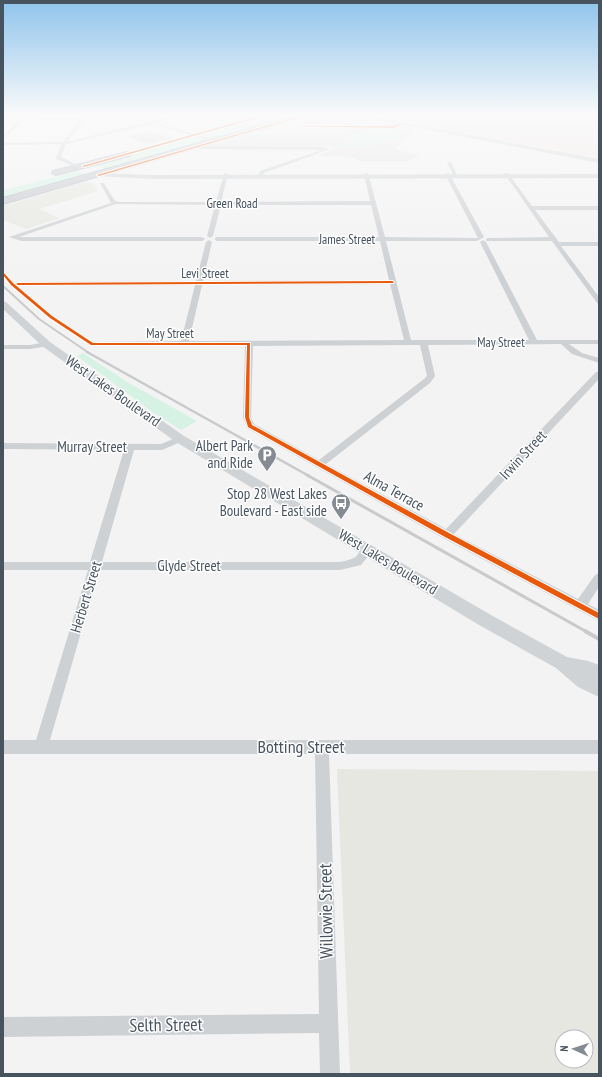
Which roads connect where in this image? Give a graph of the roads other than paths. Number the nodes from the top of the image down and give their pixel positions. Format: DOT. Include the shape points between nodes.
graph roads {
  1 [pos="80,166"];
  2 [pos="138,166"];
  3 [pos="283,166"];
  4 [pos="451,166"];
  5 [pos="119,173"];
  6 [pos="101,174"];
  7 [pos="455,174"];
  8 [pos="48,175"];
  9 [pos="225,175"];
  10 [pos="260,175"];
  11 [pos="366,175"];
  12 [pos="447,175"];
  13 [pos="507,175"];
  14 [pos="599,175"];
  15 [pos="78,180"];
  16 [pos="102,184"];
  17 [pos="3,202"];
  18 [pos="115,203"];
  19 [pos="219,203"];
  20 [pos="373,203"];
  21 [pos="531,208"];
  22 [pos="599,208"];
  23 [pos="210,239"];
  24 [pos="382,239"];
  25 [pos="482,239"];
  26 [pos="555,242"];
  27 [pos="599,244"];
  28 [pos="392,282"];
  29 [pos="18,284"];
  30 [pos="199,284"];
  31 [pos="588,286"];
  32 [pos="599,286"];
  33 [pos="599,302"];
  34 [pos="3,304"];
  35 [pos="408,342"];
  36 [pos="423,342"];
  37 [pos="534,342"];
  38 [pos="563,342"];
  39 [pos="599,342"];
  40 [pos="46,344"];
  41 [pos="92,344"];
  42 [pos="184,344"];
  43 [pos="249,344"];
  44 [pos="3,347"];
  45 [pos="599,361"];
  46 [pos="599,374"];
  47 [pos="180,439"];
  48 [pos="3,446"];
  49 [pos="130,447"];
  50 [pos="319,465"];
  51 [pos="447,535"];
  52 [pos="368,549"];
  53 [pos="3,566"];
  54 [pos="95,566"];
  55 [pos="599,578"];
  56 [pos="580,606"];
  57 [pos="599,616"];
  58 [pos="562,663"];
  59 [pos="599,674"];
  60 [pos="599,689"];
  61 [pos="3,747"];
  62 [pos="41,747"];
  63 [pos="322,747"];
  64 [pos="599,747"];
  65 [pos="328,1023"];
  66 [pos="3,1027"];
  67 [pos="330,1074"];
  1 -- 6 [label="highway"];
  1 -- 8 [label="highway"];
  2 -- 5 [label="highway"];
  3 -- 10 [label="street"];
  4 -- 7 [label="street"];
  5 -- 6 [label="highway"];
  5 -- 9 [label="main road"];
  5 -- 15 [label="highway"];
  5 -- 16 [label="main road"];
  6 -- 15 [label="highway"];
  7 -- 12 [label="main road"];
  7 -- 13 [label="main road"];
  9 -- 10 [label="main road"];
  9 -- 19 [label="street"];
  10 -- 11 [label="main road"];
  11 -- 12 [label="main road"];
  11 -- 20 [label="street"];
  12 -- 13 [label="main road"];
  12 -- 25 [label="street"];
  13 -- 14 [label="main road"];
  13 -- 21 [label="street"];
  15 -- 16 [label="highway" via="98,181"];
  15 -- 17 [label="highway"];
  16 -- 18 [label="street"];
  18 -- 19 [label="street, Green Road"];
  18 -- 23 [label="street, Green Road" via="12,237 205,241"];
  19 -- 20 [label="street, Green Road"];
  19 -- 23 [label="street"];
  20 -- 24 [label="street"];
  21 -- 22 [label="street"];
  21 -- 26 [label="street"];
  23 -- 24 [label="street, James Street"];
  23 -- 30 [label="street"];
  24 -- 25 [label="street, James Street"];
  24 -- 28 [label="street"];
  25 -- 26 [label="street, James Street"];
  25 -- 37 [label="street"];
  26 -- 27 [label="street, James Street"];
  26 -- 31 [label="street"];
  28 -- 30 [label="street, Levi Street"];
  28 -- 35 [label="street"];
  29 -- 30 [label="street, Levi Street"];
  30 -- 42 [label="street"];
  31 -- 32 [label="street"];
  31 -- 33 [label="street"];
  34 -- 40 [label="main road, West Lakes Boulevard"];
  35 -- 36 [label="street, May Street"];
  35 -- 43 [label="street, May Street"];
  36 -- 37 [label="street, May Street"];
  36 -- 50 [label="street" via="432,376"];
  37 -- 38 [label="street, May Street"];
  38 -- 39 [label="street, May Street"];
  38 -- 45 [label="street" via="573,352"];
  40 -- 44 [label="street"];
  40 -- 47 [label="main road, West Lakes Boulevard"];
  41 -- 42 [label="street, May Street"];
  42 -- 43 [label="street, May Street"];
  43 -- 50 [label="street, Alma Terrace" via="247,417 250,426"];
  46 -- 51 [label="street, Irwin Street"];
  47 -- 49 [label="street, Murray Street" via="162,447"];
  47 -- 52 [label="main road, West Lakes Boulevard"];
  48 -- 49 [label="street, Murray Street"];
  49 -- 54 [label="street, Herbert Street"];
  50 -- 51 [label="street, Alma Terrace"];
  51 -- 56 [label="street, Alma Terrace"];
  52 -- 54 [label="street, Glyde Street" via="357,562 340,566"];
  52 -- 58 [label="main road, West Lakes Boulevard"];
  53 -- 54 [label="street, Glyde Street"];
  54 -- 62 [label="street, Herbert Street"];
  55 -- 56 [label="street"];
  56 -- 57 [label="street, Alma Terrace"];
  58 -- 59 [label="main road, West Lakes Boulevard"];
  58 -- 60 [label="main road, West Lakes Boulevard" via="584,681"];
  61 -- 62 [label="street, Botting Street"];
  62 -- 63 [label="street, Botting Street"];
  63 -- 64 [label="street, Botting Street"];
  63 -- 65 [label="street, Willowie Street"];
  65 -- 66 [label="street, Selth Street"];
  65 -- 67 [label="street, Willowie Street"];
}
